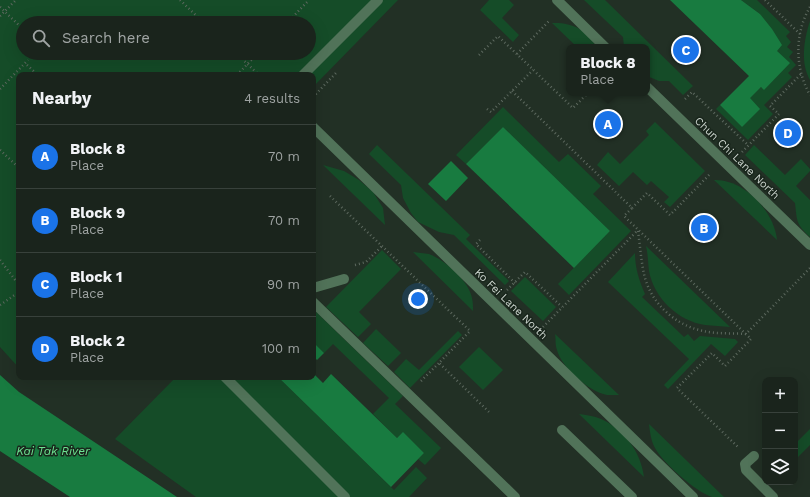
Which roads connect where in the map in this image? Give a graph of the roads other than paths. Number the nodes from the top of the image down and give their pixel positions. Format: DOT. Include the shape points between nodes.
graph roads {
  1 [pos="378,0"];
  2 [pos="556,0"];
  3 [pos="602,44"];
  4 [pos="307,72"];
  5 [pos="650,90"];
  6 [pos="316,130"];
  7 [pos="810,245"];
  8 [pos="344,279"];
  9 [pos="316,287"];
  10 [pos="316,305"];
  11 [pos="228,380"];
  12 [pos="562,430"];
  13 [pos="752,458"];
  14 [pos="345,497"];
  15 [pos="515,497"];
  16 [pos="632,497"];
  17 [pos="692,497"];
  18 [pos="773,497"];
  1 -- 4 [label="street"];
  2 -- 3 [label="street"];
  5 -- 7 [label="street, Chun Chi Lane North"];
  6 -- 17 [label="street, Ko Fei Lane North"];
  8 -- 9 [label="street"];
  10 -- 15 [label="street"];
  11 -- 14 [label="street"];
  12 -- 16 [label="street"];
  13 -- 18 [label="street" via="745,464 746,470"];
}
